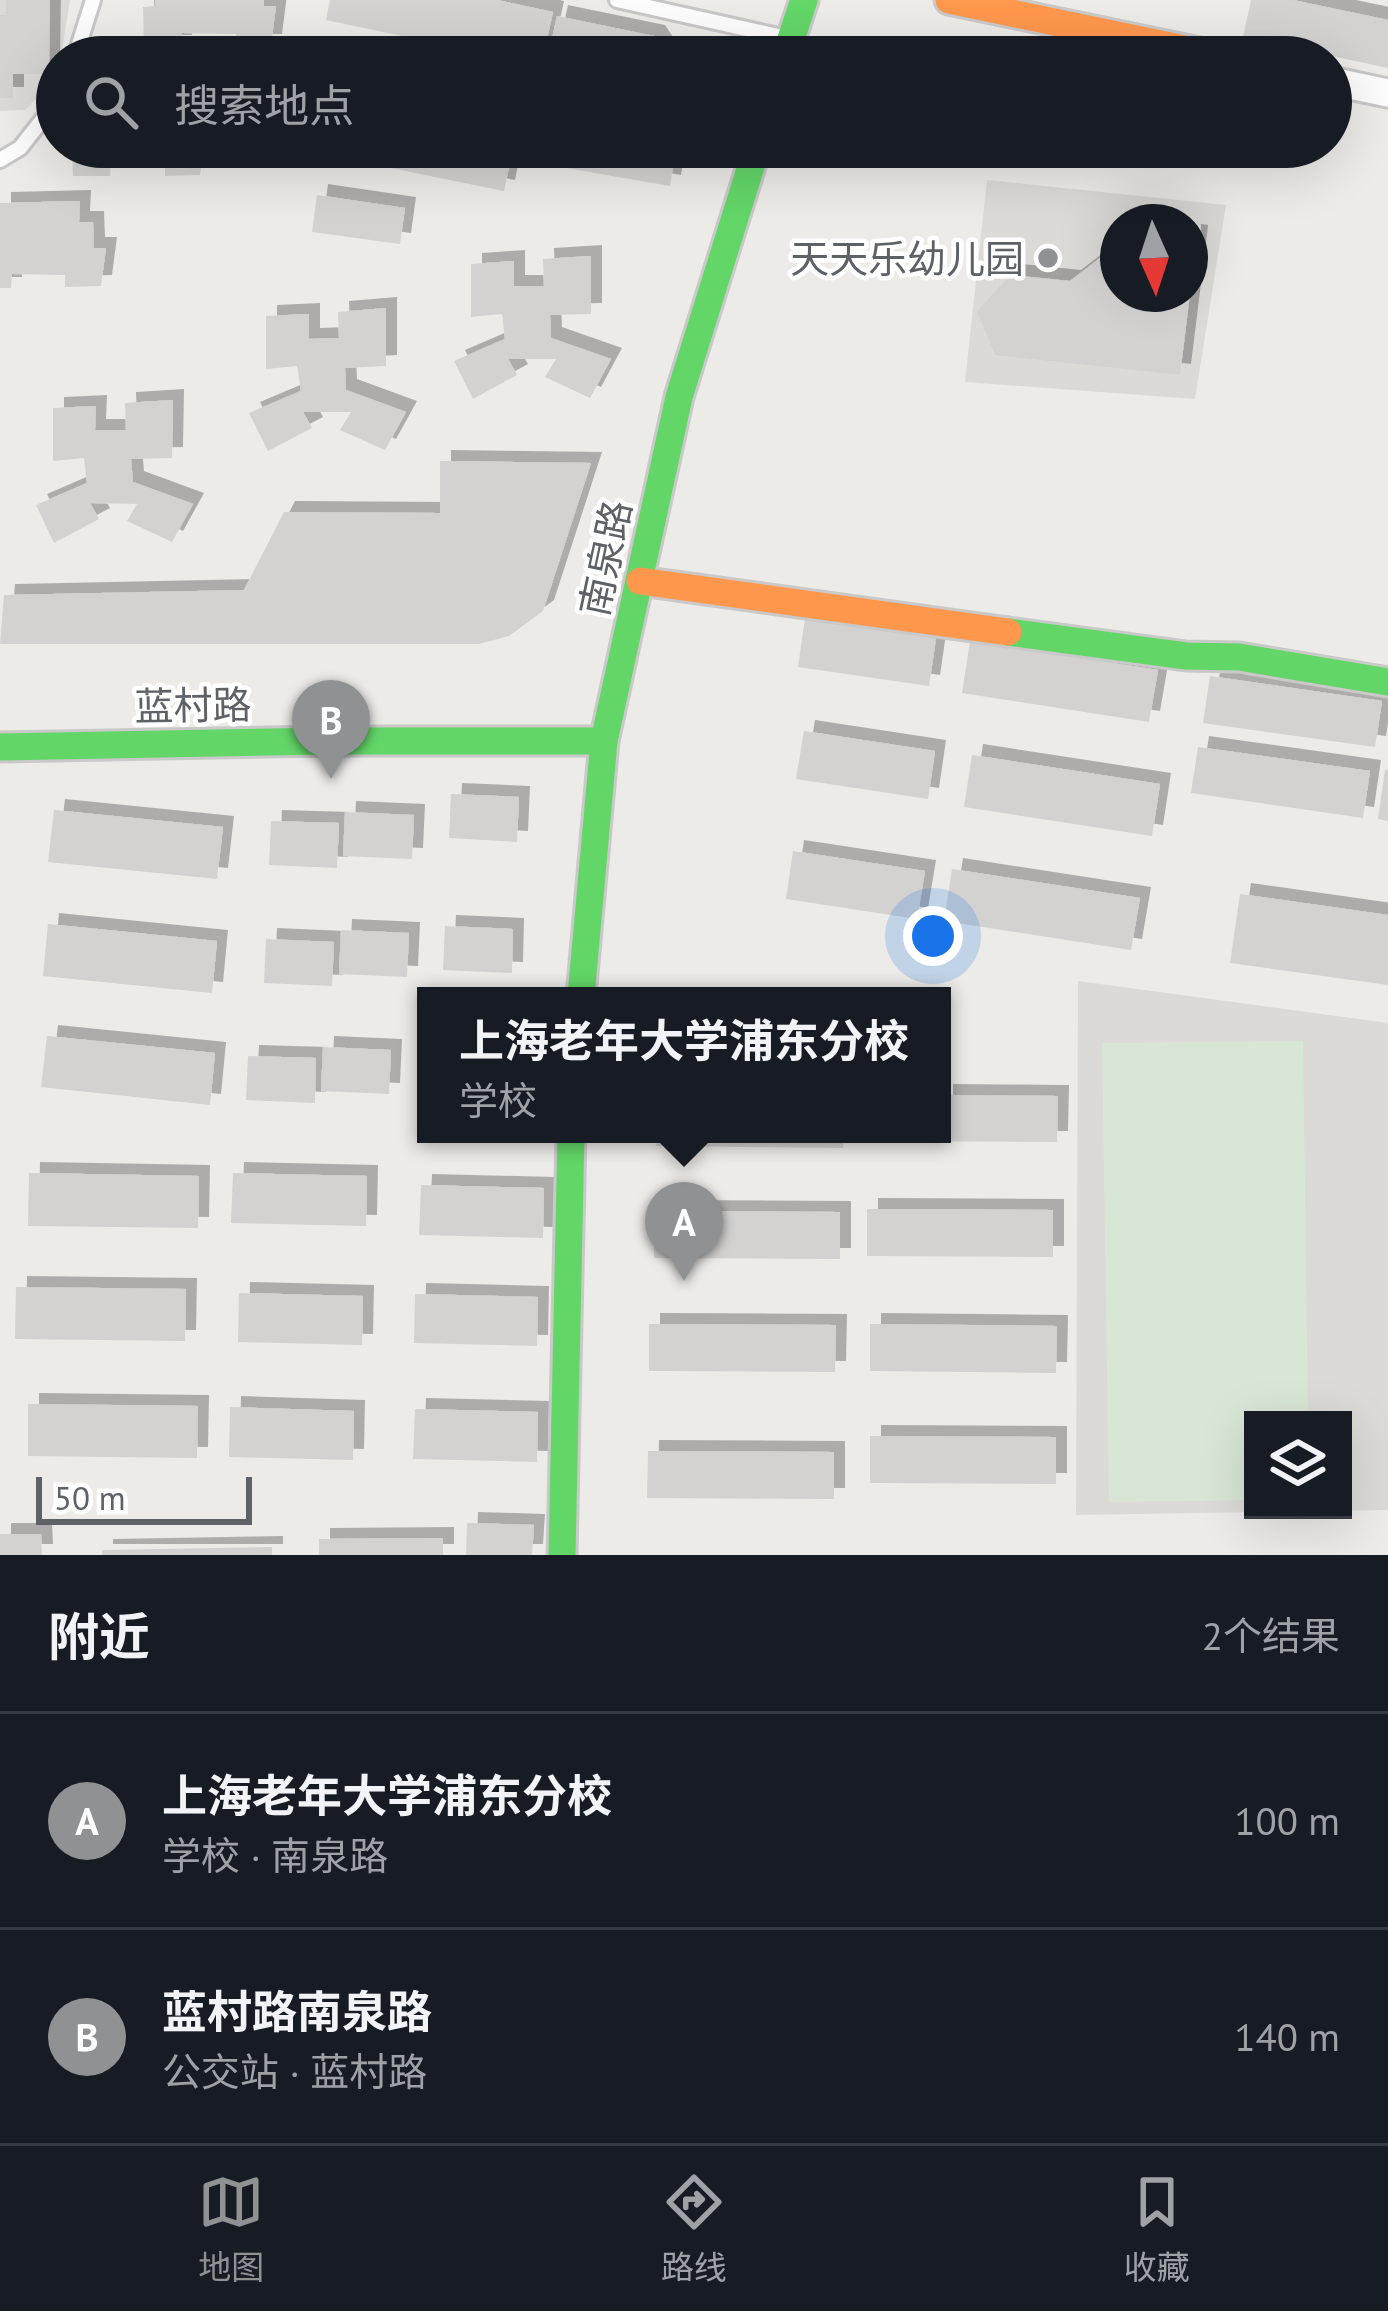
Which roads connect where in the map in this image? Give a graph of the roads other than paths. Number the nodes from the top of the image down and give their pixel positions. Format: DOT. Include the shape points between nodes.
graph roads {
  1 [pos="93,0"];
  2 [pos="616,0"];
  3 [pos="804,0"];
  4 [pos="949,0"];
  5 [pos="82,36"];
  6 [pos="744,36"];
  7 [pos="791,36"];
  8 [pos="1122,36"];
  9 [pos="1352,85"];
  10 [pos="1388,93"];
  11 [pos="36,128"];
  12 [pos="0,160"];
  13 [pos="751,168"];
  14 [pos="640,581"];
  15 [pos="1388,682"];
  16 [pos="604,741"];
  17 [pos="0,747"];
  18 [pos="582,987"];
  19 [pos="572,1143"];
  20 [pos="562,1555"];
  1 -- 5 [label="lane"];
  2 -- 6 [label="lane"];
  3 -- 7 [label="street"];
  4 -- 8 [label="street"];
  9 -- 10 [label="street"];
  11 -- 12 [label="lane"];
  13 -- 14 [label="street, 南泉路" via="680,397"];
  14 -- 15 [label="street"];
  14 -- 16 [label="street, 南泉路"];
  16 -- 17 [label="street, 蓝村路"];
  16 -- 18 [label="street, 南泉路"];
  19 -- 20 [label="street"];
}
